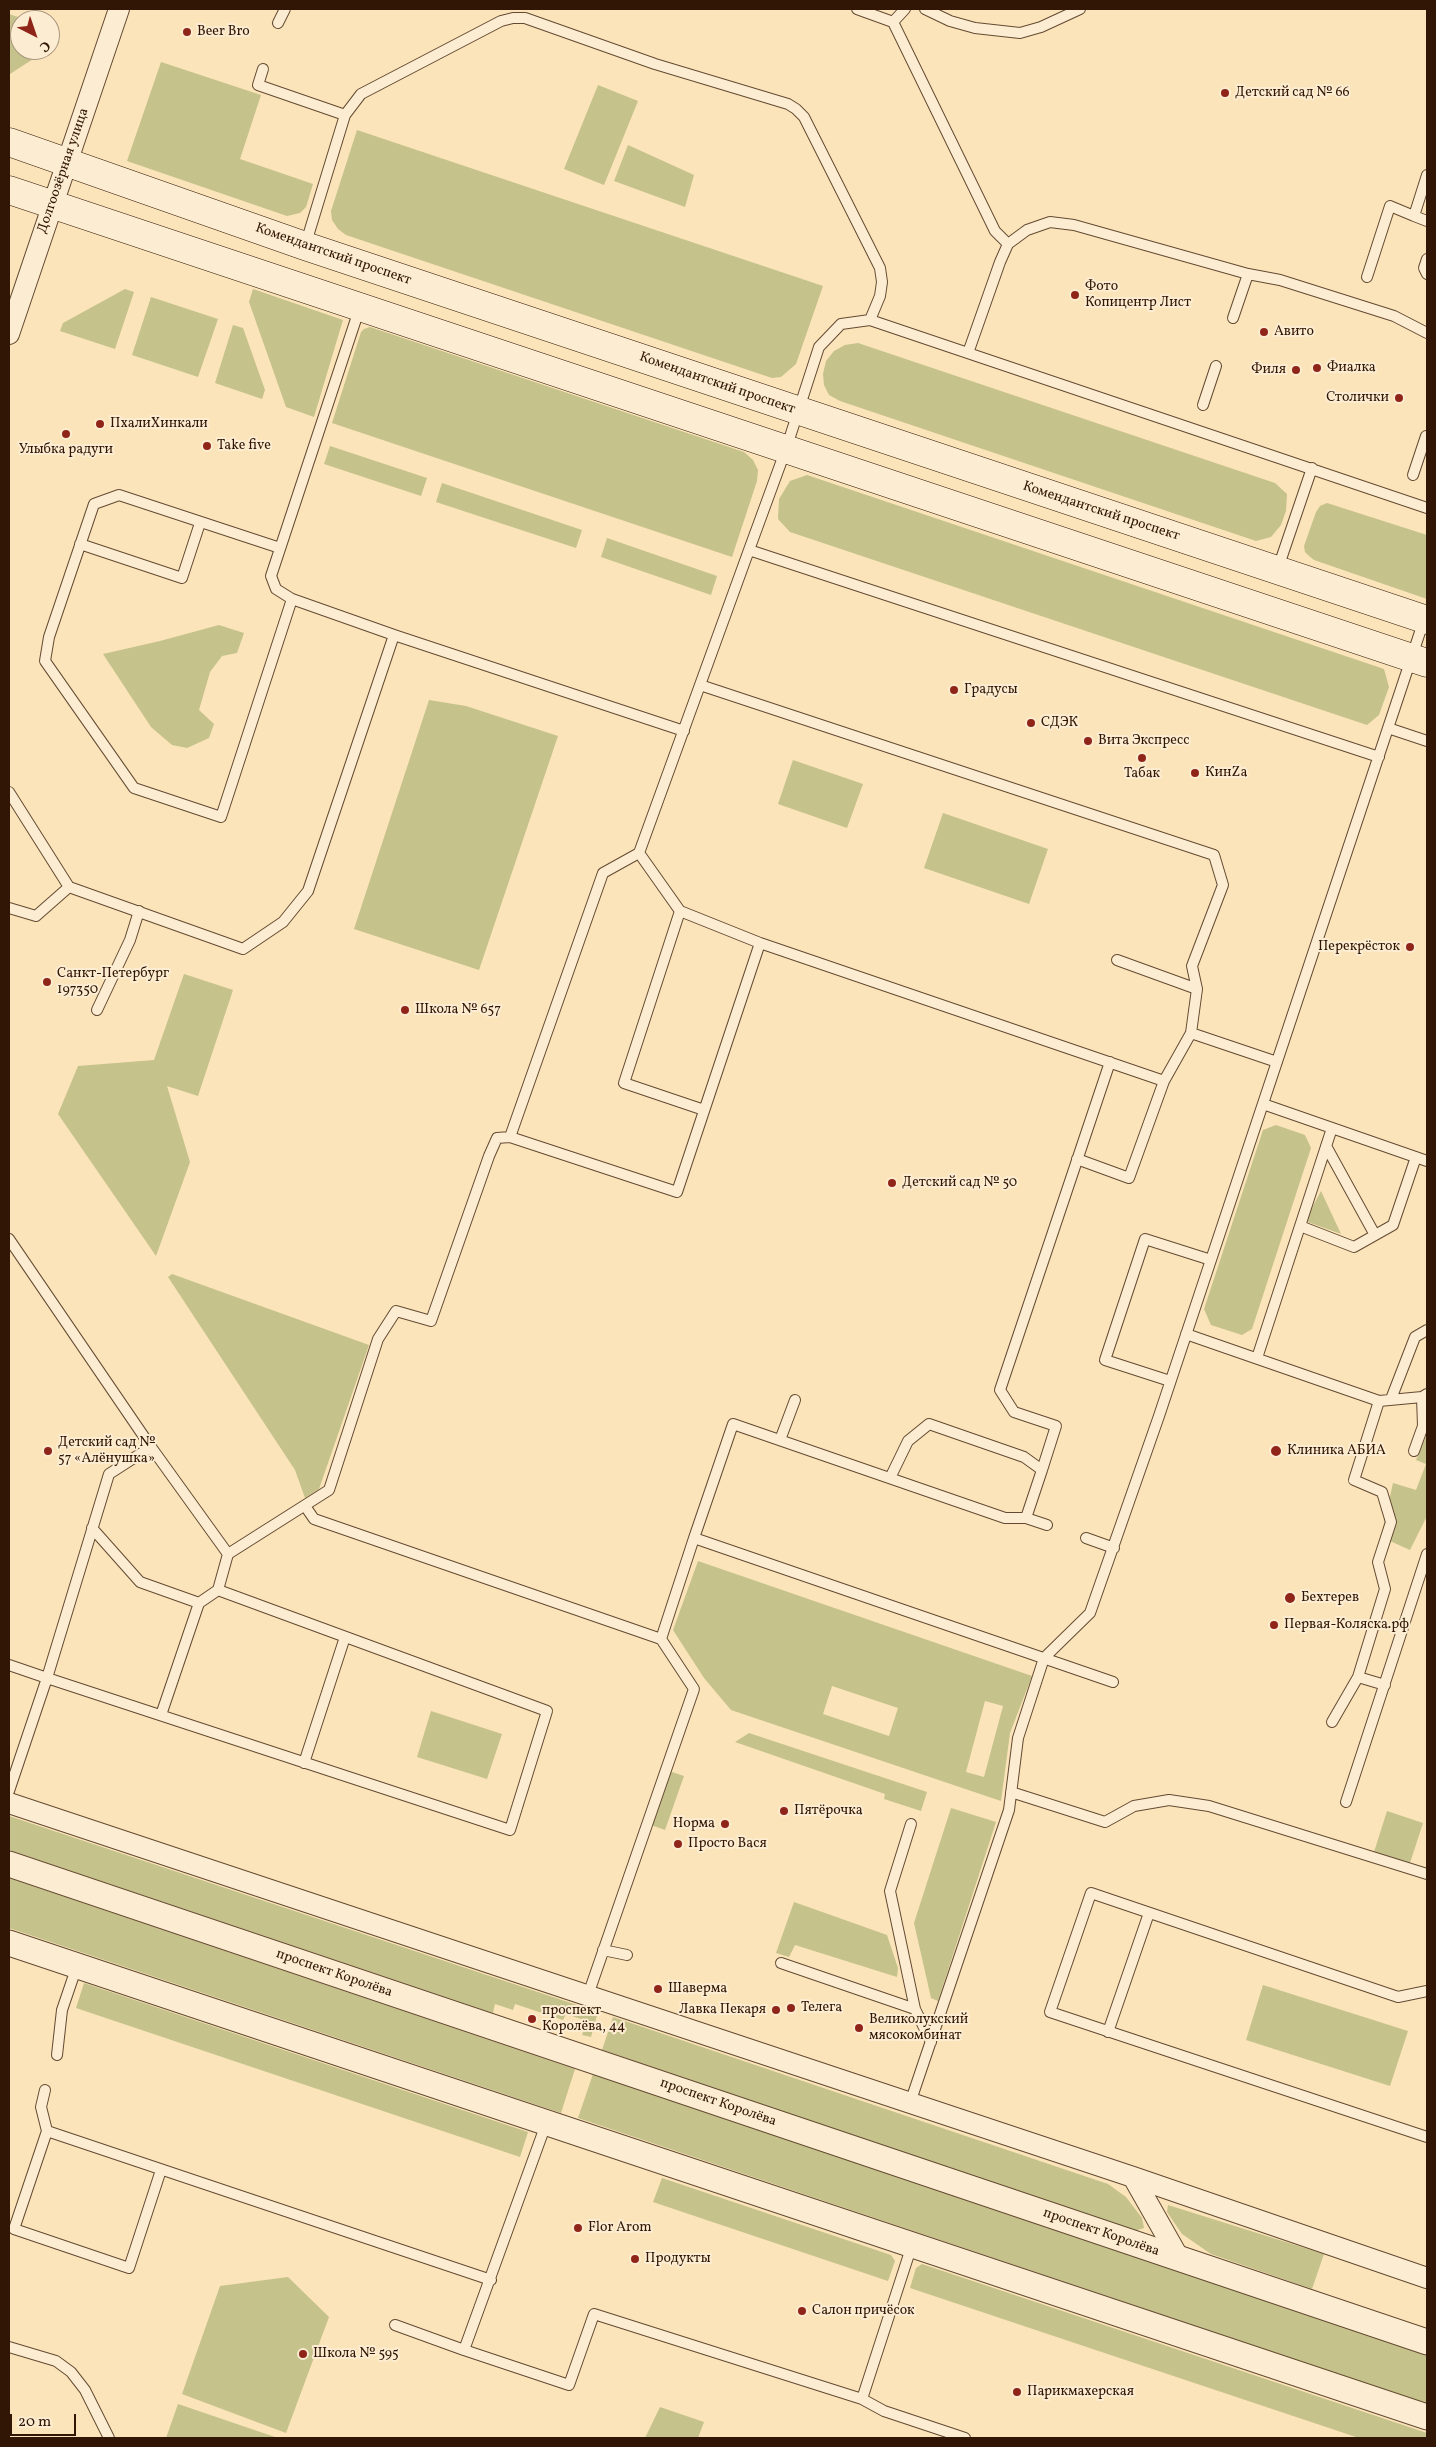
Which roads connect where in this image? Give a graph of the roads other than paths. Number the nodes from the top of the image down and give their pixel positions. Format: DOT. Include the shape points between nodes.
graph roads {
  1 [pos="118,9"];
  2 [pos="285,9"];
  3 [pos="857,9"];
  4 [pos="906,9"];
  5 [pos="924,9"];
  6 [pos="1080,9"];
  7 [pos="892,22"];
  8 [pos="278,23"];
  9 [pos="263,69"];
  10 [pos="344,115"];
  11 [pos="9,142"];
  12 [pos="67,163"];
  13 [pos="1427,175"];
  14 [pos="9,190"];
  15 [pos="53,204"];
  16 [pos="1414,216"];
  17 [pos="1427,221"];
  18 [pos="1008,244"];
  19 [pos="305,246"];
  20 [pos="1427,258"];
  21 [pos="1248,274"];
  22 [pos="1427,274"];
  23 [pos="1367,276"];
  24 [pos="361,306"];
  25 [pos="1232,318"];
  26 [pos="870,320"];
  27 [pos="1427,333"];
  28 [pos="9,334"];
  29 [pos="968,353"];
  30 [pos="1216,366"];
  31 [pos="1203,405"];
  32 [pos="798,412"];
  33 [pos="1426,436"];
  34 [pos="786,449"];
  35 [pos="1312,468"];
  36 [pos="1413,475"];
  37 [pos="1427,508"];
  38 [pos="200,523"];
  39 [pos="80,544"];
  40 [pos="280,548"];
  41 [pos="749,550"];
  42 [pos="1277,570"];
  43 [pos="292,599"];
  44 [pos="1426,620"];
  45 [pos="394,635"];
  46 [pos="1420,660"];
  47 [pos="700,685"];
  48 [pos="1388,728"];
  49 [pos="684,730"];
  50 [pos="1427,741"];
  51 [pos="1379,756"];
  52 [pos="9,792"];
  53 [pos="639,853"];
  54 [pos="69,887"];
  55 [pos="9,908"];
  56 [pos="139,911"];
  57 [pos="680,911"];
  58 [pos="760,943"];
  59 [pos="1116,960"];
  60 [pos="1197,989"];
  61 [pos="97,1010"];
  62 [pos="1192,1033"];
  63 [pos="1110,1062"];
  64 [pos="1277,1062"];
  65 [pos="1164,1080"];
  66 [pos="1263,1104"];
  67 [pos="704,1110"];
  68 [pos="1332,1128"];
  69 [pos="510,1137"];
  70 [pos="1326,1146"];
  71 [pos="1416,1157"];
  72 [pos="1077,1159"];
  73 [pos="1427,1161"];
  74 [pos="1300,1226"];
  75 [pos="1375,1235"];
  76 [pos="9,1239"];
  77 [pos="1211,1260"];
  78 [pos="1427,1330"];
  79 [pos="1186,1334"];
  80 [pos="1257,1358"];
  81 [pos="1170,1381"];
  82 [pos="1425,1395"];
  83 [pos="795,1400"];
  84 [pos="1391,1400"];
  85 [pos="1379,1401"];
  86 [pos="780,1440"];
  87 [pos="151,1447"];
  88 [pos="1414,1452"];
  89 [pos="1042,1470"];
  90 [pos="890,1478"];
  91 [pos="305,1506"];
  92 [pos="1026,1518"];
  93 [pos="1047,1525"];
  94 [pos="92,1528"];
  95 [pos="694,1538"];
  96 [pos="1086,1538"];
  97 [pos="1114,1548"];
  98 [pos="228,1554"];
  99 [pos="1427,1554"];
  100 [pos="218,1590"];
  101 [pos="199,1603"];
  102 [pos="345,1638"];
  103 [pos="661,1639"];
  104 [pos="1044,1658"];
  105 [pos="9,1665"];
  106 [pos="1358,1676"];
  107 [pos="47,1678"];
  108 [pos="1113,1682"];
  109 [pos="1384,1685"];
  110 [pos="161,1714"];
  111 [pos="1332,1722"];
  112 [pos="304,1763"];
  113 [pos="9,1791"];
  114 [pos="1011,1792"];
  115 [pos="1346,1802"];
  116 [pos="9,1803"];
  117 [pos="911,1824"];
  118 [pos="9,1864"];
  119 [pos="1427,1874"];
  120 [pos="1149,1913"];
  121 [pos="9,1943"];
  122 [pos="603,1950"];
  123 [pos="627,1955"];
  124 [pos="782,1964"];
  125 [pos="77,1966"];
  126 [pos="1427,1991"];
  127 [pos="588,1995"];
  128 [pos="915,2009"];
  129 [pos="1108,2032"];
  130 [pos="931,2042"];
  131 [pos="57,2055"];
  132 [pos="45,2090"];
  133 [pos="910,2103"];
  134 [pos="546,2123"];
  135 [pos="46,2131"];
  136 [pos="1427,2137"];
  137 [pos="161,2170"];
  138 [pos="1133,2177"];
  139 [pos="912,2245"];
  140 [pos="1180,2260"];
  141 [pos="1427,2278"];
  142 [pos="491,2280"];
  143 [pos="395,2325"];
  144 [pos="1427,2342"];
  145 [pos="9,2347"];
  146 [pos="464,2350"];
  147 [pos="862,2399"];
  148 [pos="1427,2417"];
  149 [pos="941,2434"];
  150 [pos="109,2438"];
  151 [pos="966,2438"];
  1 -- 12 [label="street, Долгоозёрная улица"];
  2 -- 8 [label="lane"];
  3 -- 7 [label="lane"];
  4 -- 7 [label="lane"];
  5 -- 6 [label="lane" via="975,28 1020,33"];
  7 -- 18 [label="lane" via="995,230"];
  9 -- 10 [label="lane" via="258,85"];
  10 -- 19 [label="lane"];
  10 -- 26 [label="lane" via="361,94 501,21 513,18 525,18 655,64 788,104 804,117 880,268 880,296"];
  11 -- 12 [label="main road, Комендантский проспект"];
  12 -- 15 [label="street, Долгоозёрная улица"];
  12 -- 19 [label="main road, Комендантский проспект"];
  13 -- 16 [label="lane"];
  14 -- 15 [label="main road"];
  15 -- 24 [label="main road"];
  15 -- 28 [label="street, Долгоозёрная улица"];
  16 -- 17 [label="lane"];
  16 -- 23 [label="lane" via="1390,206"];
  18 -- 21 [label="lane" via="1026,230 1050,222 1074,225"];
  18 -- 29 [label="lane"];
  19 -- 32 [label="main road, Комендантский проспект"];
  20 -- 22 [label="lane" via="1424,268"];
  21 -- 25 [label="lane"];
  21 -- 27 [label="lane" via="1280,280 1394,316"];
  24 -- 34 [label="main road"];
  24 -- 40 [label="lane"];
  26 -- 29 [label="lane"];
  26 -- 32 [label="lane" via="841,324 819,347"];
  29 -- 35 [label="lane"];
  30 -- 31 [label="lane"];
  32 -- 34 [label="lane"];
  32 -- 42 [label="main road, Комендантский проспект"];
  33 -- 36 [label="lane"];
  34 -- 41 [label="lane"];
  34 -- 46 [label="main road"];
  35 -- 37 [label="lane"];
  35 -- 42 [label="lane"];
  38 -- 39 [label="lane" via="119,494 94,504"];
  38 -- 39 [label="lane" via="182,578"];
  38 -- 40 [label="lane"];
  39 -- 43 [label="lane" via="49,638 45,661 134,788 221,817"];
  40 -- 43 [label="lane" via="272,576 276,589"];
  41 -- 47 [label="lane"];
  41 -- 51 [label="lane"];
  42 -- 44 [label="main road, Комендантский проспект"];
  43 -- 45 [label="lane"];
  44 -- 46 [label="lane"];
  45 -- 49 [label="lane"];
  45 -- 56 [label="lane" via="308,891 283,922 243,949"];
  46 -- 48 [label="lane"];
  47 -- 49 [label="lane"];
  47 -- 60 [label="lane" via="1214,855 1223,885 1192,966"];
  48 -- 50 [label="lane"];
  48 -- 51 [label="lane"];
  49 -- 53 [label="lane"];
  51 -- 64 [label="lane"];
  52 -- 54 [label="lane"];
  53 -- 57 [label="lane"];
  53 -- 69 [label="lane" via="603,872"];
  54 -- 55 [label="lane" via="36,916"];
  54 -- 56 [label="lane"];
  56 -- 61 [label="lane" via="130,940"];
  57 -- 58 [label="lane"];
  57 -- 67 [label="lane" via="624,1083"];
  58 -- 63 [label="lane"];
  58 -- 67 [label="lane"];
  59 -- 60 [label="lane"];
  60 -- 62 [label="lane"];
  62 -- 64 [label="lane"];
  62 -- 65 [label="lane"];
  63 -- 65 [label="lane"];
  63 -- 72 [label="lane"];
  64 -- 66 [label="lane"];
  65 -- 72 [label="lane" via="1129,1178"];
  66 -- 68 [label="lane"];
  66 -- 77 [label="lane"];
  67 -- 69 [label="lane" via="677,1192"];
  68 -- 70 [label="lane"];
  68 -- 71 [label="lane"];
  69 -- 91 [label="lane" via="497,1138 489,1156 431,1321 396,1311 378,1339 330,1490"];
  70 -- 74 [label="lane"];
  70 -- 75 [label="lane"];
  71 -- 73 [label="lane"];
  71 -- 75 [label="lane" via="1393,1225"];
  72 -- 89 [label="lane" via="1000,1390 1014,1412 1056,1426"];
  74 -- 75 [label="lane" via="1354,1246"];
  74 -- 80 [label="lane"];
  76 -- 87 [label="lane"];
  77 -- 79 [label="lane"];
  77 -- 81 [label="lane" via="1145,1239 1105,1360"];
  78 -- 84 [label="lane" via="1415,1337"];
  79 -- 80 [label="lane" via="1236,1356"];
  79 -- 81 [label="lane"];
  80 -- 85 [label="lane"];
  81 -- 97 [label="lane"];
  82 -- 84 [label="lane"];
  82 -- 88 [label="lane" via="1423,1426"];
  83 -- 86 [label="lane"];
  84 -- 85 [label="lane"];
  85 -- 106 [label="lane" via="1354,1480 1382,1492 1391,1522 1378,1562 1385,1589"];
  86 -- 90 [label="lane"];
  86 -- 95 [label="lane" via="733,1424"];
  87 -- 94 [label="lane" via="109,1474"];
  87 -- 98 [label="lane"];
  89 -- 90 [label="lane" via="1024,1457 929,1424 908,1441"];
  89 -- 92 [label="lane"];
  90 -- 92 [label="lane" via="1005,1518"];
  91 -- 98 [label="lane"];
  91 -- 103 [label="lane" via="314,1519"];
  92 -- 93 [label="lane"];
  94 -- 101 [label="lane" via="140,1582"];
  94 -- 107 [label="lane"];
  95 -- 103 [label="lane"];
  95 -- 104 [label="lane"];
  96 -- 97 [label="lane"];
  97 -- 104 [label="lane" via="1090,1612"];
  98 -- 100 [label="lane"];
  99 -- 109 [label="lane"];
  100 -- 101 [label="lane"];
  100 -- 102 [label="lane"];
  101 -- 110 [label="lane"];
  102 -- 112 [label="lane"];
  102 -- 112 [label="lane" via="547,1711 510,1830"];
  103 -- 122 [label="lane" via="694,1689"];
  104 -- 108 [label="lane"];
  104 -- 114 [label="lane" via="1018,1738"];
  105 -- 107 [label="lane"];
  106 -- 109 [label="lane"];
  106 -- 111 [label="lane"];
  107 -- 110 [label="lane"];
  107 -- 113 [label="lane"];
  109 -- 115 [label="lane"];
  110 -- 112 [label="lane"];
  114 -- 119 [label="lane" via="1105,1822 1134,1806 1168,1800 1209,1806"];
  114 -- 130 [label="lane" via="1009,1810"];
  116 -- 127 [label="street"];
  117 -- 128 [label="lane" via="890,1891"];
  118 -- 140 [label="street, проспект Королёва"];
  120 -- 126 [label="lane" via="1398,1997"];
  120 -- 129 [label="lane"];
  120 -- 129 [label="lane" via="1091,1893 1050,2012"];
  121 -- 125 [label="street"];
  122 -- 123 [label="lane"];
  122 -- 127 [label="lane"];
  124 -- 128 [label="lane"];
  125 -- 131 [label="lane" via="62,2010"];
  125 -- 134 [label="street"];
  127 -- 133 [label="street"];
  128 -- 130 [label="lane"];
  129 -- 136 [label="lane"];
  130 -- 133 [label="lane"];
  132 -- 135 [label="lane" via="41,2107"];
  133 -- 138 [label="street"];
  134 -- 139 [label="street"];
  134 -- 142 [label="lane"];
  135 -- 137 [label="lane"];
  135 -- 137 [label="lane" via="14,2230 129,2268"];
  137 -- 142 [label="lane"];
  138 -- 140 [label="street"];
  138 -- 141 [label="street"];
  139 -- 147 [label="lane"];
  139 -- 148 [label="street"];
  140 -- 144 [label="street, проспект Королёва"];
  142 -- 146 [label="lane"];
  143 -- 146 [label="lane"];
  145 -- 150 [label="lane" via="56,2361 71,2372 85,2390"];
  146 -- 147 [label="lane" via="569,2385 594,2314"];
  147 -- 149 [label="lane" via="884,2412"];
  149 -- 151 [label="lane"];
}
